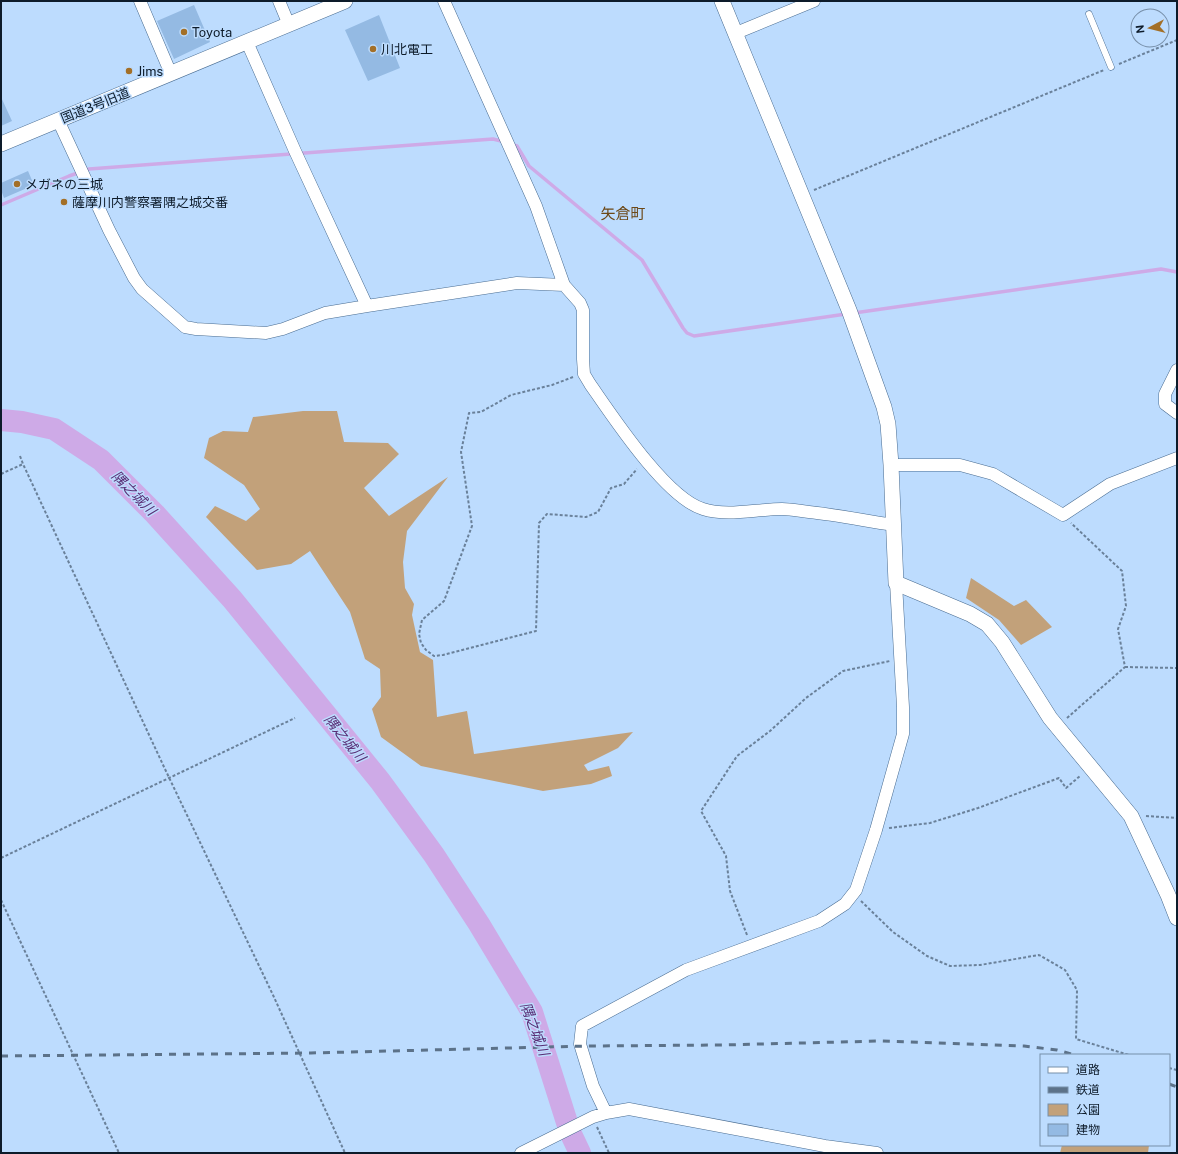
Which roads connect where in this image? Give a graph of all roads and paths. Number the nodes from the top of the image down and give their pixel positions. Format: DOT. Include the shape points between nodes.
graph roads {
  1 [pos="140,1"];
  2 [pos="279,1"];
  3 [pos="345,1"];
  4 [pos="444,1"];
  5 [pos="722,1"];
  6 [pos="814,1"];
  7 [pos="1089,14"];
  8 [pos="289,25"];
  9 [pos="736,34"];
  10 [pos="1177,40"];
  11 [pos="247,42"];
  12 [pos="1110,67"];
  13 [pos="171,74"];
  14 [pos="58,120"];
  15 [pos="1,144"];
  16 [pos="801,195"];
  17 [pos="564,285"];
  18 [pos="367,306"];
  19 [pos="1177,370"];
  20 [pos="584,374"];
  21 [pos="1177,413"];
  22 [pos="20,456"];
  23 [pos="1177,458"];
  24 [pos="646,460"];
  25 [pos="23,464"];
  26 [pos="891,465"];
  27 [pos="1,474"];
  28 [pos="1063,515"];
  29 [pos="894,525"];
  30 [pos="896,584"];
  31 [pos="900,659"];
  32 [pos="1125,667"];
  33 [pos="1177,668"];
  34 [pos="295,718"];
  35 [pos="1057,727"];
  36 [pos="1090,767"];
  37 [pos="170,778"];
  38 [pos="1131,816"];
  39 [pos="1177,818"];
  40 [pos="876,830"];
  41 [pos="1,858"];
  42 [pos="853,893"];
  43 [pos="1,900"];
  44 [pos="1177,918"];
  45 [pos="751,946"];
  46 [pos="1125,1054"];
  47 [pos="606,1113"];
  48 [pos="593,1117"];
  49 [pos="118,1153"];
  50 [pos="345,1153"];
  51 [pos="521,1153"];
  52 [pos="609,1153"];
  53 [pos="877,1153"];
  1 -- 13 [label="street"];
  2 -- 8 [label="street"];
  3 -- 8 [label="street, 国道3号旧道"];
  4 -- 17 [label="street" via="536,206"];
  5 -- 9 [label="street"];
  6 -- 9 [label="street"];
  7 -- 12 [label="lane"];
  8 -- 11 [label="street, 国道3号旧道"];
  9 -- 16 [label="street"];
  10 -- 12 [label="path"];
  11 -- 13 [label="street, 国道3号旧道"];
  11 -- 18 [label="street"];
  12 -- 16 [label="path"];
  13 -- 14 [label="street, 国道3号旧道"];
  14 -- 15 [label="street, 国道3号旧道"];
  14 -- 18 [label="street" via="134,278 142,289 185,326 196,330 266,333 325,314"];
  16 -- 26 [label="street" via="850,314 884,407"];
  17 -- 18 [label="street" via="517,284"];
  17 -- 20 [label="street" via="583,310"];
  19 -- 21 [label="street" via="1165,394 1165,404"];
  20 -- 24 [label="street"];
  20 -- 24 [label="path" via="511,395 481,412 468,414 461,452 472,526 444,601 422,620 419,634 426,650 434,656 443,655 536,631 539,523 547,514 586,517 598,512 611,488 624,484"];
  22 -- 25 [label="path"];
  23 -- 28 [label="street" via="1110,484"];
  24 -- 29 [label="street" via="676,492 702,509 721,512 783,509"];
  25 -- 27 [label="path"];
  25 -- 37 [label="path"];
  26 -- 28 [label="street" via="960,465 993,474"];
  26 -- 29 [label="street"];
  28 -- 32 [label="path" via="1122,571 1126,606 1118,629"];
  29 -- 30 [label="street"];
  30 -- 31 [label="street"];
  30 -- 35 [label="street" via="970,614 986,624 1002,642"];
  31 -- 40 [label="street" via="903,734"];
  31 -- 45 [label="path" via="843,671 806,698 770,731 736,756 701,812 726,856 730,891"];
  32 -- 33 [label="path"];
  32 -- 35 [label="path"];
  34 -- 37 [label="path"];
  35 -- 36 [label="street"];
  36 -- 38 [label="street"];
  36 -- 40 [label="path" via="1066,788 1059,778 930,823"];
  37 -- 41 [label="path"];
  37 -- 50 [label="path"];
  38 -- 39 [label="path"];
  38 -- 44 [label="street"];
  40 -- 42 [label="street"];
  42 -- 45 [label="street" via="845,904 819,921"];
  42 -- 46 [label="path" via="893,932 927,956 950,966 980,965 1039,955 1065,970 1077,990 1076,1039"];
  43 -- 49 [label="path"];
  45 -- 47 [label="street" via="686,970 582,1026 580,1044 593,1086"];
  47 -- 48 [label="street"];
  47 -- 53 [label="street" via="629,1109 825,1146"];
  48 -- 51 [label="street"];
  48 -- 52 [label="path"];
}
